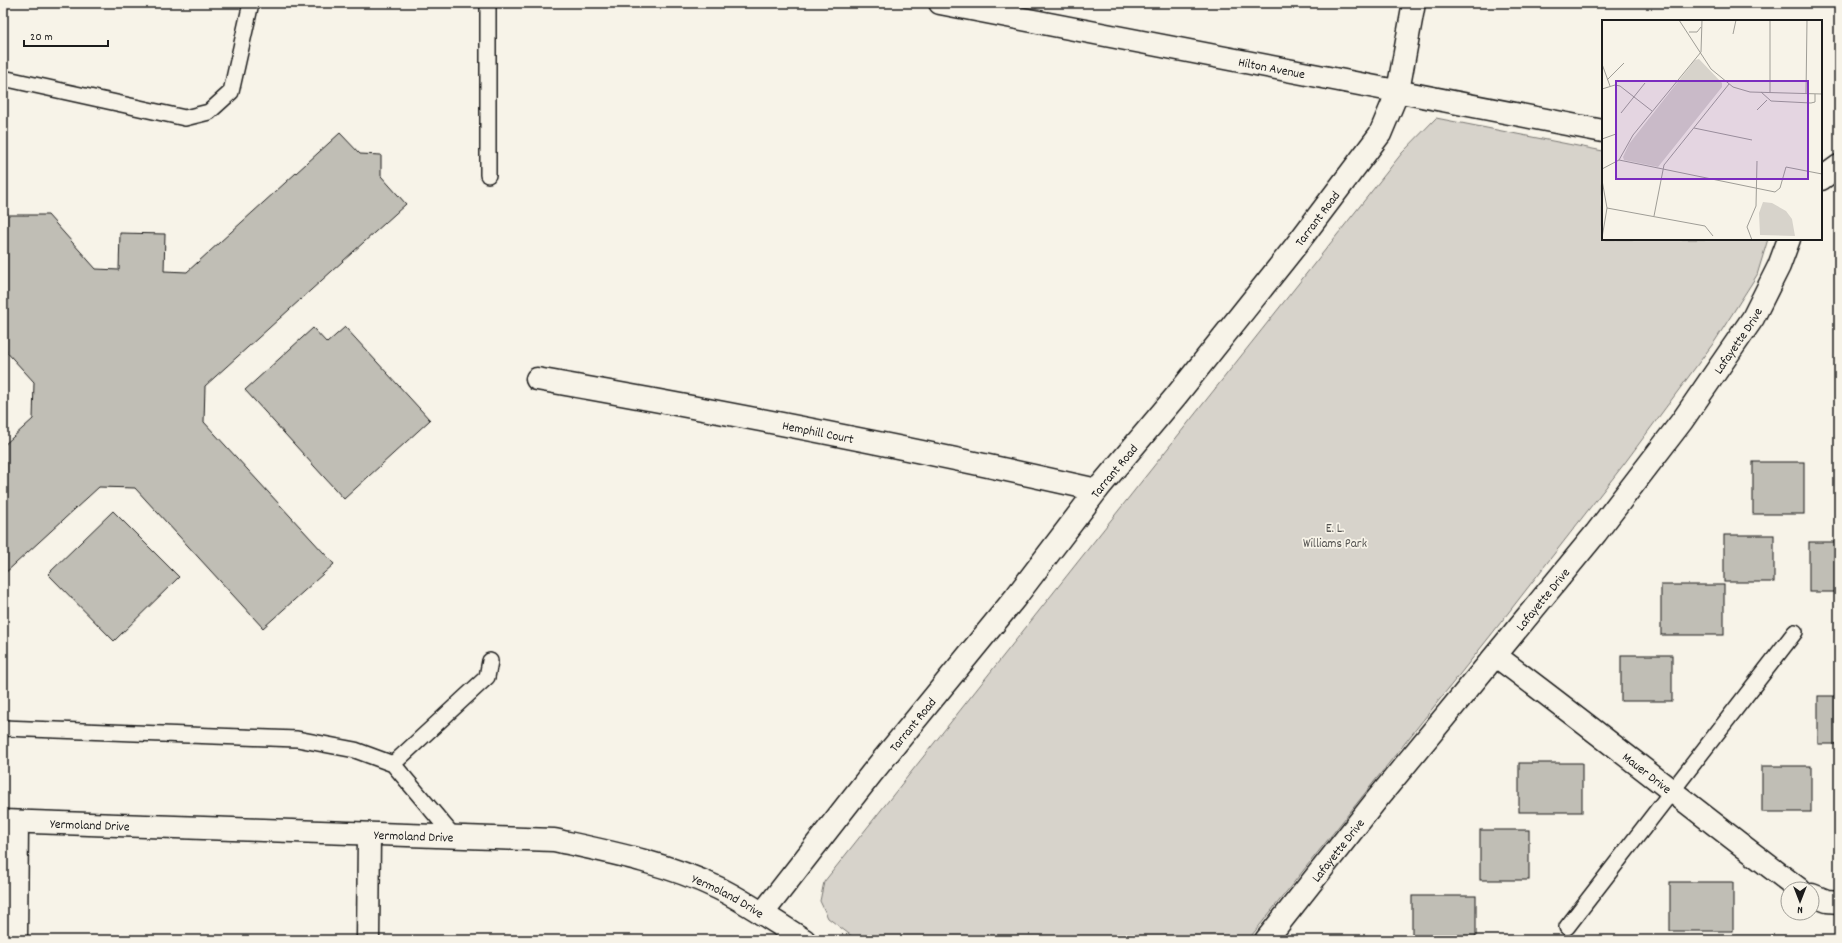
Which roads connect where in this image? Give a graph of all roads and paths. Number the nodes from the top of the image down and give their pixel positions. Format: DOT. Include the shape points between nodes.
graph roads {
  1 [pos="251,3"];
  2 [pos="488,3"];
  3 [pos="940,3"];
  4 [pos="1414,3"];
  5 [pos="3,78"];
  6 [pos="1398,91"];
  7 [pos="1602,131"];
  8 [pos="1839,166"];
  9 [pos="488,175"];
  10 [pos="1822,178"];
  11 [pos="1789,240"];
  12 [pos="538,379"];
  13 [pos="1097,490"];
  14 [pos="1794,632"];
  15 [pos="1496,656"];
  16 [pos="490,661"];
  17 [pos="3,728"];
  18 [pos="393,764"];
  19 [pos="1672,791"];
  20 [pos="10,822"];
  21 [pos="369,835"];
  22 [pos="455,838"];
  23 [pos="1789,881"];
  24 [pos="1820,898"];
  25 [pos="1839,902"];
  26 [pos="762,914"];
  27 [pos="1567,927"];
  28 [pos="16,940"];
  29 [pos="368,940"];
  30 [pos="804,940"];
  31 [pos="1266,940"];
  1 -- 5 [label="lane" via="230,92 209,112 185,118"];
  2 -- 9 [label="lane"];
  3 -- 6 [label="street, Hilton Avenue"];
  4 -- 6 [label="street, Tarrant Road"];
  6 -- 7 [label="street, Hilton Avenue"];
  6 -- 13 [label="street, Tarrant Road" via="1380,134 1289,254"];
  8 -- 10 [label="street"];
  11 -- 15 [label="street, Lafayette Drive" via="1779,266 1753,318 1682,421 1596,533"];
  12 -- 13 [label="street, Hemphill Court" via="698,407 959,459"];
  13 -- 26 [label="street, Tarrant Road"];
  14 -- 19 [label="lane"];
  15 -- 19 [label="street, Mauer Drive"];
  15 -- 31 [label="street, Lafayette Drive" via="1378,798"];
  16 -- 18 [label="lane" via="488,677"];
  17 -- 18 [label="lane" via="297,739 355,750"];
  18 -- 22 [label="lane"];
  19 -- 23 [label="street, Mauer Drive"];
  19 -- 27 [label="lane"];
  20 -- 21 [label="street, Yermoland Drive"];
  20 -- 28 [label="street"];
  21 -- 22 [label="street, Yermoland Drive"];
  21 -- 29 [label="street"];
  22 -- 26 [label="street, Yermoland Drive" via="554,840 613,853 682,872 718,888"];
  24 -- 25 [label="street"];
  26 -- 30 [label="street, Yermoland Drive"];
}
